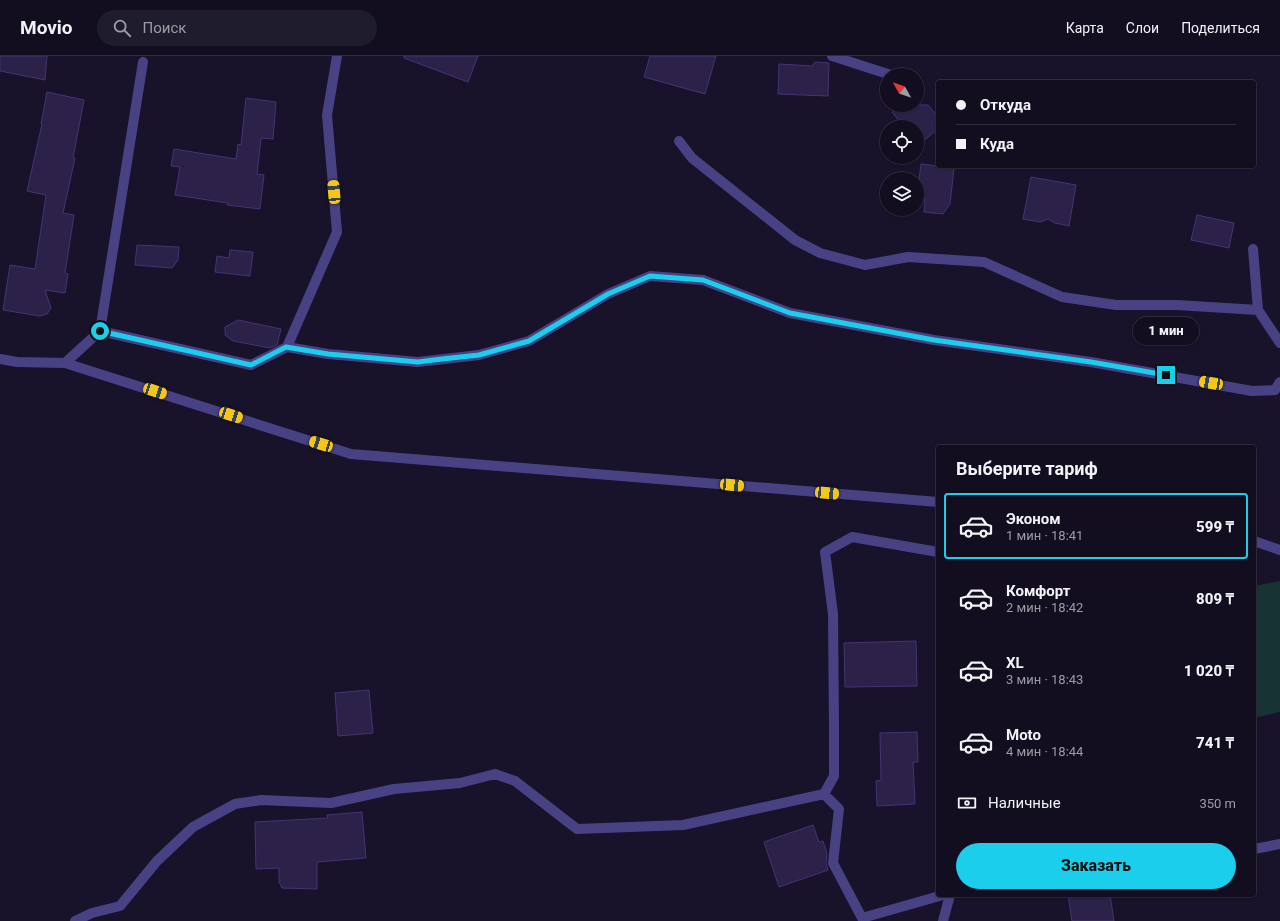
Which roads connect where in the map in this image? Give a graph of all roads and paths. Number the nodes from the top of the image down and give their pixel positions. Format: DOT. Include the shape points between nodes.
graph roads {
  1 [pos="337,56"];
  2 [pos="832,56"];
  3 [pos="143,62"];
  4 [pos="880,71"];
  5 [pos="679,141"];
  6 [pos="1253,249"];
  7 [pos="1258,310"];
  8 [pos="100,331"];
  9 [pos="1280,343"];
  10 [pos="286,347"];
  11 [pos="0,358"];
  12 [pos="65,362"];
  13 [pos="1280,382"];
  14 [pos="936,502"];
  15 [pos="1256,542"];
  16 [pos="1280,550"];
  17 [pos="936,552"];
  18 [pos="824,794"];
  19 [pos="1280,844"];
  20 [pos="1256,849"];
  21 [pos="936,897"];
  22 [pos="949,897"];
  23 [pos="76,921"];
  24 [pos="943,921"];
  1 -- 10 [label="street" via="327,115 337,232"];
  2 -- 4 [label="street"];
  3 -- 8 [label="street"];
  5 -- 7 [label="street" via="692,158 795,240 820,253 866,265 908,257 984,262 1062,297 1116,305 1177,305"];
  6 -- 7 [label="street"];
  7 -- 9 [label="street"];
  8 -- 10 [label="street" via="251,365"];
  8 -- 12 [label="street"];
  10 -- 13 [label="street" via="328,354 418,362 479,355 529,341 608,294 650,276 703,280 790,313 934,340 1091,362 1252,391 1275,390"];
  11 -- 12 [label="street" via="17,362"];
  12 -- 14 [label="street" via="351,454"];
  15 -- 16 [label="street"];
  17 -- 18 [label="street" via="852,537 825,552 833,614 834,776"];
  18 -- 21 [label="street" via="839,809 833,864 862,918"];
  18 -- 23 [label="street" via="683,825 577,829 515,781 495,774 460,782 394,789 331,802 261,800 234,804 193,827 158,861 120,906 92,913"];
  19 -- 20 [label="street"];
  22 -- 24 [label="street"];
}
